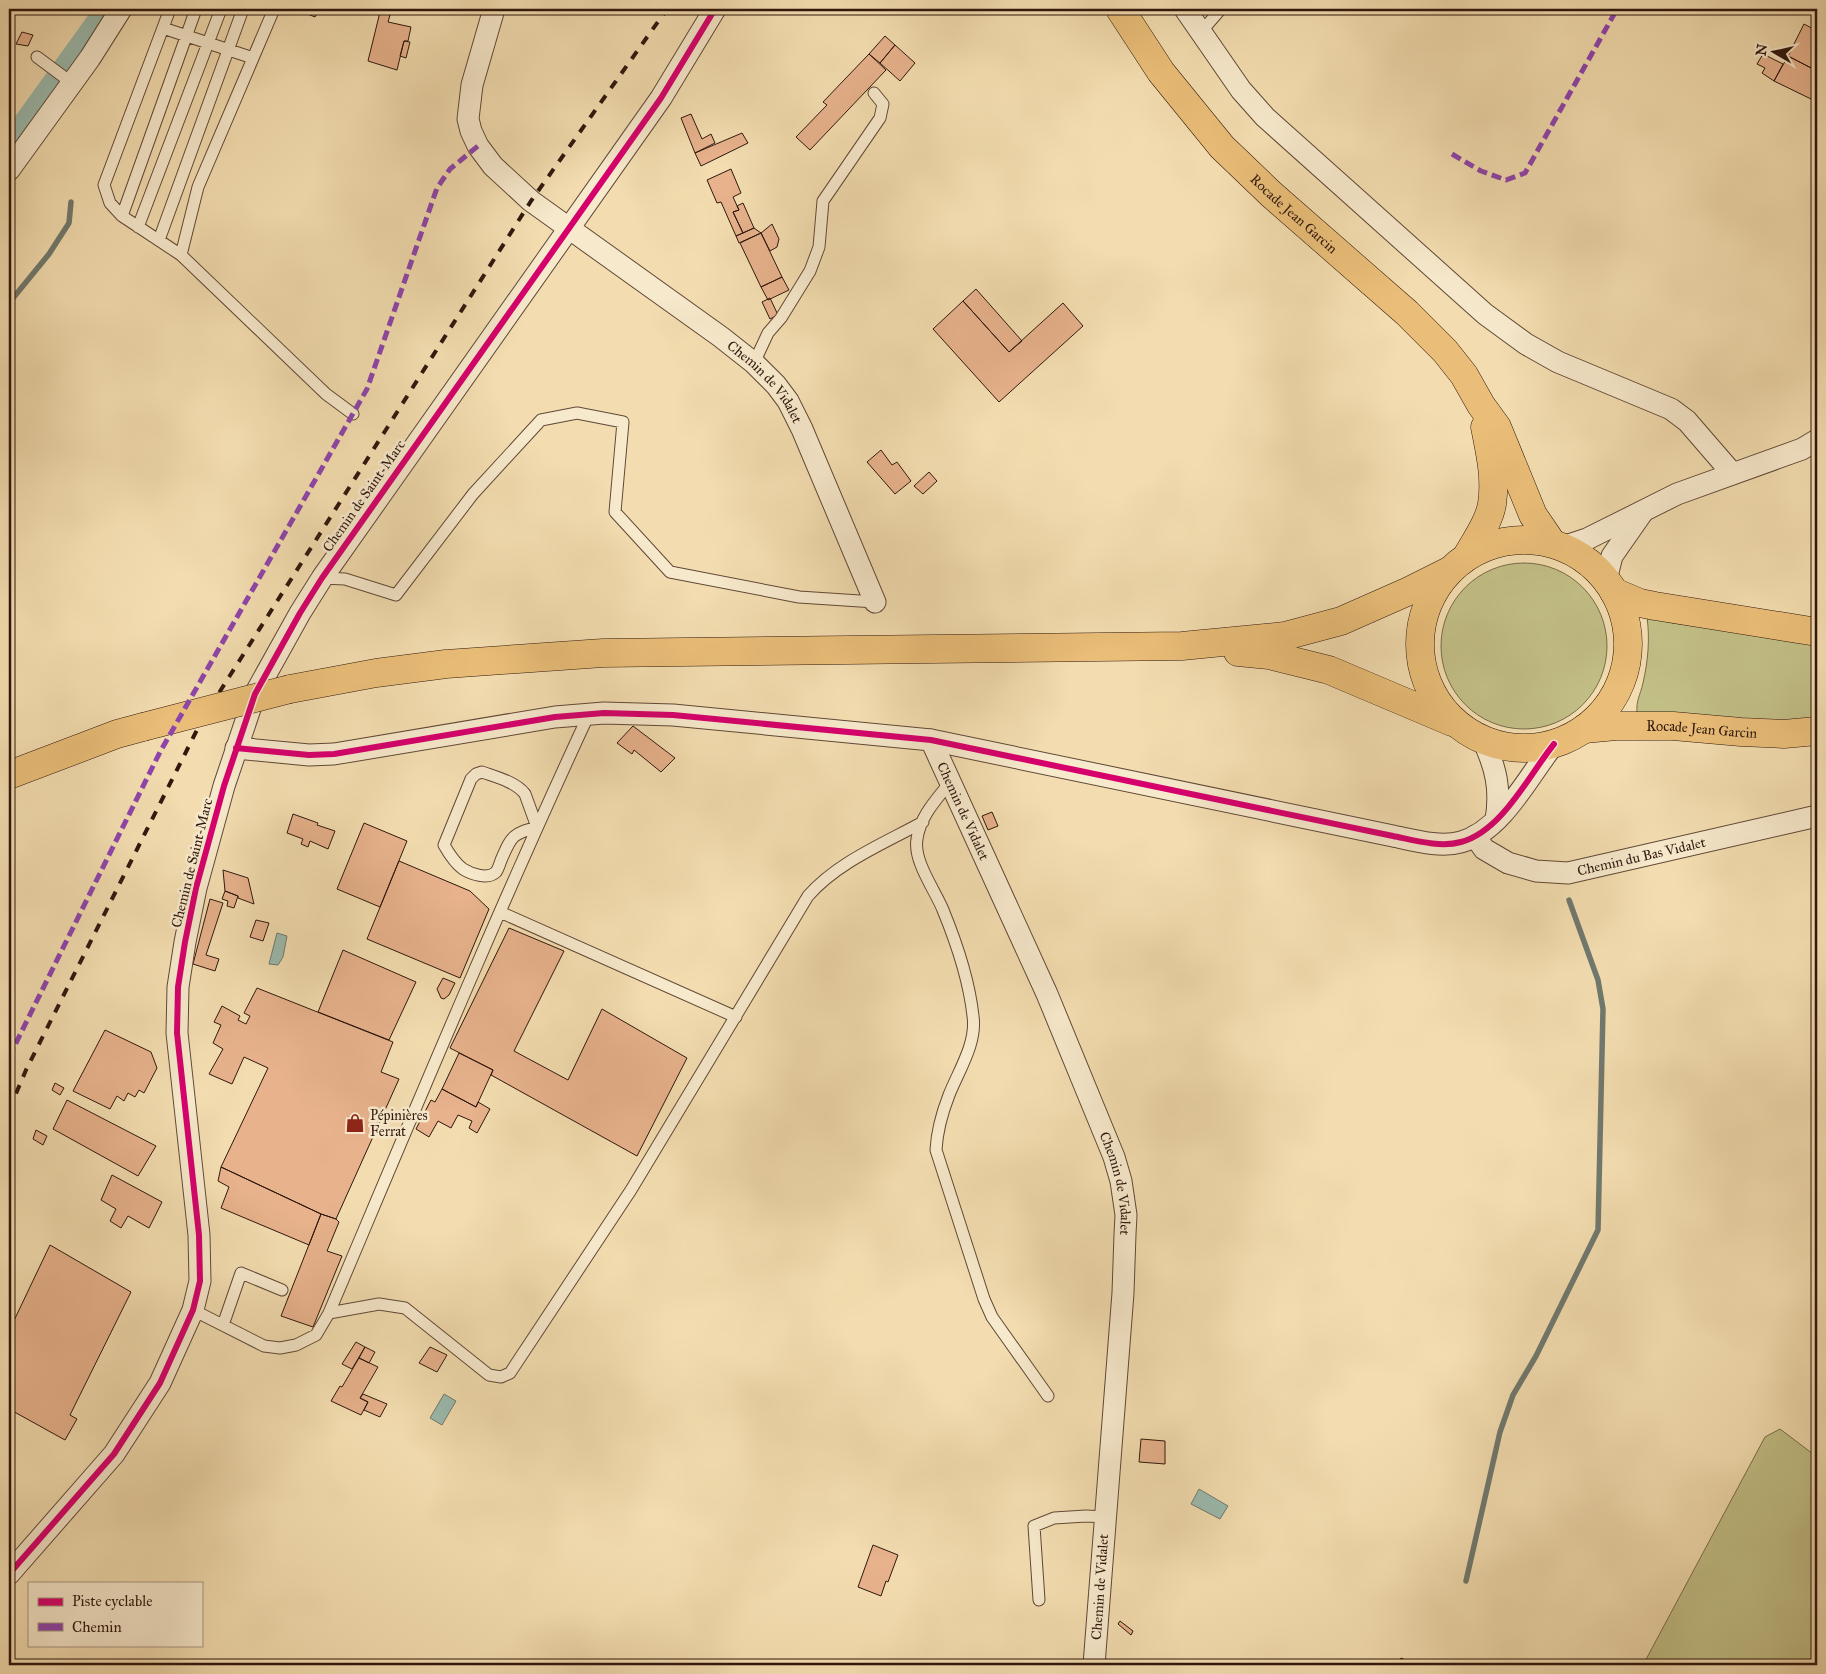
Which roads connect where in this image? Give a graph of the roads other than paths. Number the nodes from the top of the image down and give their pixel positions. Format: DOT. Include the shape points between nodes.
graph roads {
  1 [pos="120,9"];
  2 [pos="170,9"];
  3 [pos="196,9"];
  4 [pos="221,9"];
  5 [pos="243,9"];
  6 [pos="274,9"];
  7 [pos="494,9"];
  8 [pos="715,9"];
  9 [pos="1120,9"];
  10 [pos="1185,9"];
  11 [pos="1221,9"];
  12 [pos="163,28"];
  13 [pos="1200,33"];
  14 [pos="187,36"];
  15 [pos="208,43"];
  16 [pos="228,50"];
  17 [pos="37,57"];
  18 [pos="253,58"];
  19 [pos="71,82"];
  20 [pos="874,93"];
  21 [pos="9,170"];
  22 [pos="122,216"];
  23 [pos="138,227"];
  24 [pos="570,228"];
  25 [pos="158,240"];
  26 [pos="182,256"];
  27 [pos="754,363"];
  28 [pos="1481,405"];
  29 [pos="353,414"];
  30 [pos="1815,444"];
  31 [pos="1732,473"];
  32 [pos="1644,510"];
  33 [pos="1558,545"];
  34 [pos="1459,563"];
  35 [pos="322,578"];
  36 [pos="1610,586"];
  37 [pos="875,602"];
  38 [pos="1817,632"];
  39 [pos="1182,646"];
  40 [pos="589,714"];
  41 [pos="1459,725"];
  42 [pos="1584,729"];
  43 [pos="1817,731"];
  44 [pos="931,740"];
  45 [pos="1483,740"];
  46 [pos="1554,744"];
  47 [pos="236,748"];
  48 [pos="9,775"];
  49 [pos="951,781"];
  50 [pos="1817,816"];
  51 [pos="1496,820"];
  52 [pos="922,822"];
  53 [pos="537,827"];
  54 [pos="1475,836"];
  55 [pos="500,912"];
  56 [pos="736,1017"];
  57 [pos="282,1290"];
  58 [pos="193,1310"];
  59 [pos="330,1313"];
  60 [pos="223,1325"];
  61 [pos="1048,1396"];
  62 [pos="1106,1517"];
  63 [pos="9,1574"];
  64 [pos="1039,1600"];
  65 [pos="1094,1665"];
  1 -- 19 [label="street"];
  2 -- 12 [label="lane"];
  3 -- 14 [label="lane"];
  4 -- 15 [label="lane"];
  5 -- 16 [label="lane"];
  6 -- 18 [label="lane"];
  7 -- 24 [label="street, Chemin de Vidalet" via="472,85 468,119 471,131 493,166 531,200"];
  8 -- 24 [label="street, Chemin de Saint-Marc" via="661,98"];
  9 -- 28 [label="main road, Rocade Jean Garcin" via="1161,72 1222,147 1446,351"];
  10 -- 13 [label="street"];
  11 -- 13 [label="lane"];
  12 -- 14 [label="lane"];
  12 -- 22 [label="lane" via="104,185 110,203"];
  13 -- 31 [label="street" via="1264,117 1486,314 1526,344 1558,362 1671,409 1687,421"];
  14 -- 15 [label="lane"];
  14 -- 22 [label="lane"];
  15 -- 16 [label="lane"];
  15 -- 23 [label="lane"];
  16 -- 18 [label="lane"];
  16 -- 25 [label="lane"];
  17 -- 19 [label="lane"];
  18 -- 26 [label="lane" via="198,187"];
  19 -- 21 [label="street"];
  20 -- 27 [label="lane" via="883,104 880,118 823,201 819,247 810,271 768,333"];
  22 -- 23 [label="lane"];
  23 -- 25 [label="lane"];
  24 -- 27 [label="street, Chemin de Vidalet"];
  24 -- 35 [label="street, Chemin de Saint-Marc"];
  25 -- 26 [label="lane"];
  26 -- 29 [label="lane" via="326,394"];
  27 -- 37 [label="street, Chemin de Vidalet" via="788,401"];
  28 -- 33 [label="main road, Rocade Jean Garcin" via="1497,428 1533,515"];
  28 -- 34 [label="main road, Rocade Jean Garcin" via="1493,472 1492,505 1484,527"];
  30 -- 31 [label="street"];
  31 -- 32 [label="street"];
  32 -- 33 [label="street" via="1587,539"];
  32 -- 36 [label="street" via="1612,556"];
  33 -- 34 [label="main road" via="1530,540 1508,541 1487,546"];
  33 -- 36 [label="main road" via="1587,561"];
  34 -- 39 [label="main road" via="1409,591 1341,621 1285,636"];
  34 -- 41 [label="main road, Rocade Jean Garcin" via="1430,598 1421,632 1422,667 1436,699"];
  35 -- 37 [label="lane" via="344,579 396,595 473,494 541,420 577,413 623,422 615,512 670,572 800,597"];
  35 -- 47 [label="street, Chemin de Saint-Marc" via="255,694"];
  36 -- 38 [label="main road" via="1640,603"];
  36 -- 42 [label="main road" via="1625,620 1628,651 1621,681 1606,708"];
  39 -- 41 [label="main road" via="1269,655 1329,670"];
  39 -- 48 [label="main road, bridge" via="603,653 446,664 290,689 117,734"];
  40 -- 44 [label="street" via="673,715"];
  40 -- 47 [label="street" via="334,754 309,755"];
  40 -- 53 [label="lane"];
  41 -- 45 [label="main road"];
  42 -- 43 [label="main road, Rocade Jean Garcin" via="1673,726 1784,734"];
  42 -- 46 [label="main road"];
  44 -- 49 [label="street, Chemin de Vidalet"];
  44 -- 54 [label="street" via="1415,840 1461,842"];
  45 -- 46 [label="main road" via="1530,748"];
  45 -- 51 [label="street" via="1494,764 1498,787"];
  46 -- 51 [label="street" via="1511,805"];
  47 -- 58 [label="street, Chemin de Saint-Marc" via="196,888 178,987 177,1033 199,1235 200,1281"];
  49 -- 52 [label="lane"];
  49 -- 62 [label="street, Chemin de Vidalet" via="1047,994 1121,1181 1126,1234"];
  50 -- 54 [label="street, Chemin du Bas Vidalet" via="1568,873 1536,871 1508,863 1484,849"];
  51 -- 54 [label="street"];
  52 -- 56 [label="lane" via="838,868 818,884 790,924"];
  52 -- 61 [label="lane" via="917,856 943,909 964,967 974,1029 937,1134 936,1150 990,1311"];
  53 -- 53 [label="lane" via="521,789 482,772 471,779 444,845 462,868 491,876 497,871 510,839 519,832"];
  53 -- 55 [label="lane"];
  55 -- 56 [label="lane"];
  55 -- 59 [label="lane"];
  56 -- 59 [label="lane" via="631,1190 510,1373 501,1377 489,1375 404,1308 379,1304"];
  57 -- 60 [label="lane" via="240,1273"];
  58 -- 60 [label="lane"];
  58 -- 63 [label="street, Chemin de Saint-Marc" via="160,1383 114,1454"];
  59 -- 60 [label="lane" via="316,1335 296,1345 280,1348 264,1346"];
  62 -- 64 [label="lane" via="1054,1518 1034,1526"];
  62 -- 65 [label="street, Chemin de Vidalet"];
}
